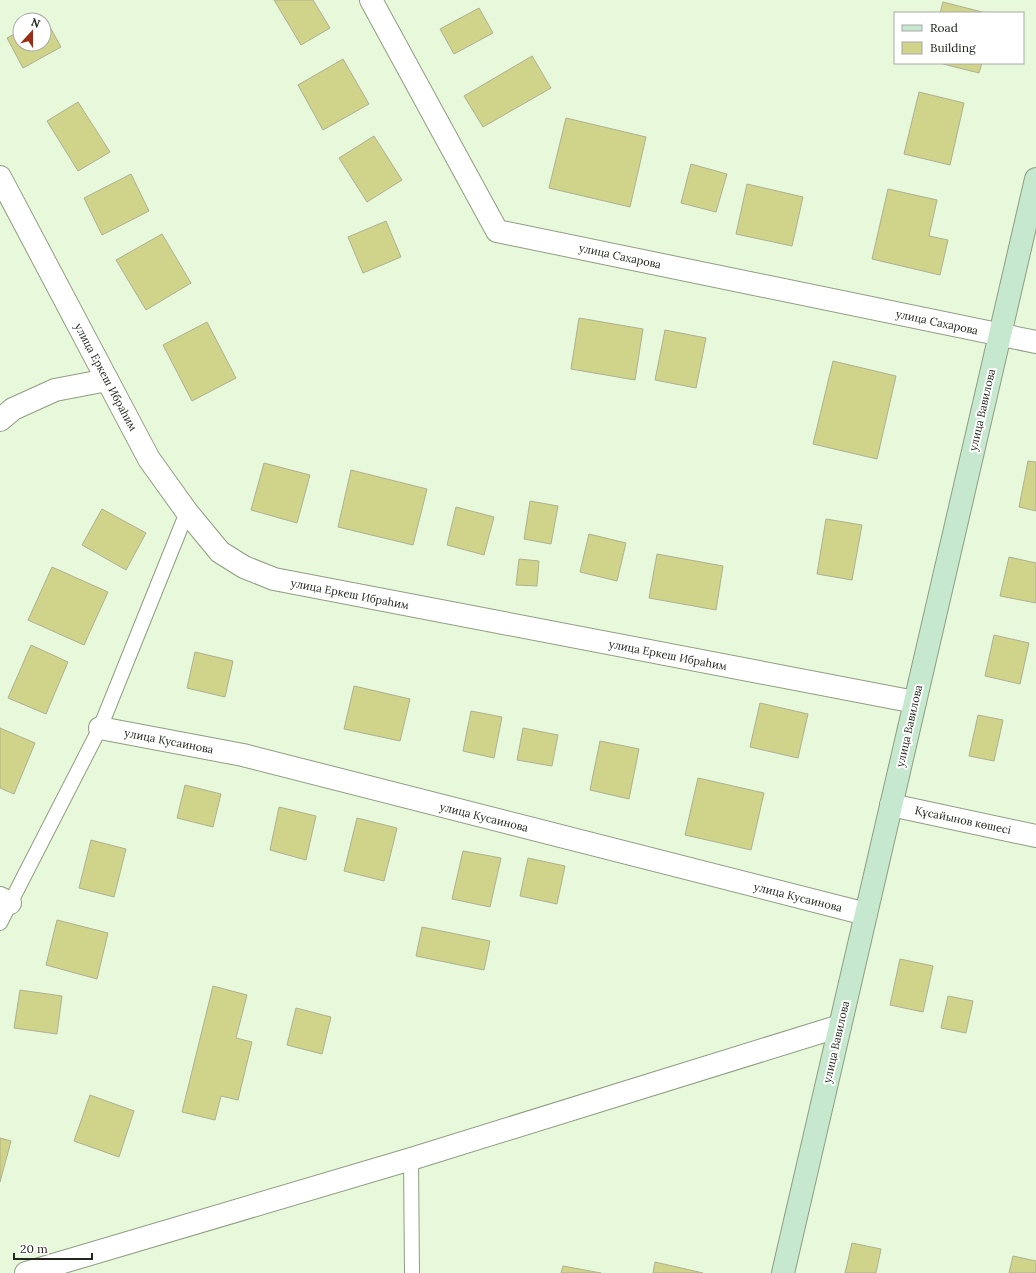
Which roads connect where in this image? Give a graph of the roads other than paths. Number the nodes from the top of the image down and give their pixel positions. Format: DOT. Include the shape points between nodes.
graph roads {
  1 [pos="371,0"];
  2 [pos="0,177"];
  3 [pos="1036,179"];
  4 [pos="1000,335"];
  5 [pos="1036,342"];
  6 [pos="106,380"];
  7 [pos="0,420"];
  8 [pos="187,512"];
  9 [pos="915,702"];
  10 [pos="100,728"];
  11 [pos="891,805"];
  12 [pos="1036,836"];
  13 [pos="5,901"];
  14 [pos="866,914"];
  15 [pos="0,923"];
  16 [pos="840,1026"];
  17 [pos="411,1159"];
  18 [pos="26,1273"];
  19 [pos="412,1273"];
  20 [pos="783,1273"];
  1 -- 4 [label="street, улица Сахарова" via="497,231"];
  2 -- 6 [label="street, улица Еркеш Ибраһим"];
  3 -- 4 [label="street, улица Вавилова"];
  4 -- 5 [label="street, улица Сахарова"];
  4 -- 9 [label="street, улица Вавилова"];
  6 -- 7 [label="street" via="55,390 13,409"];
  6 -- 8 [label="street, улица Еркеш Ибраһим" via="149,459"];
  8 -- 9 [label="street, улица Еркеш Ибраһим" via="220,552 244,567 274,579"];
  8 -- 10 [label="lane"];
  9 -- 11 [label="street, улица Вавилова"];
  10 -- 13 [label="lane"];
  10 -- 14 [label="street, улица Кусаинова" via="243,755"];
  11 -- 12 [label="street, Құсайынов көшесі"];
  11 -- 14 [label="street, улица Вавилова"];
  13 -- 15 [label="lane"];
  14 -- 16 [label="street, улица Вавилова"];
  16 -- 17 [label="street"];
  16 -- 20 [label="street, улица Вавилова"];
  17 -- 18 [label="street"];
  17 -- 19 [label="lane"];
}
